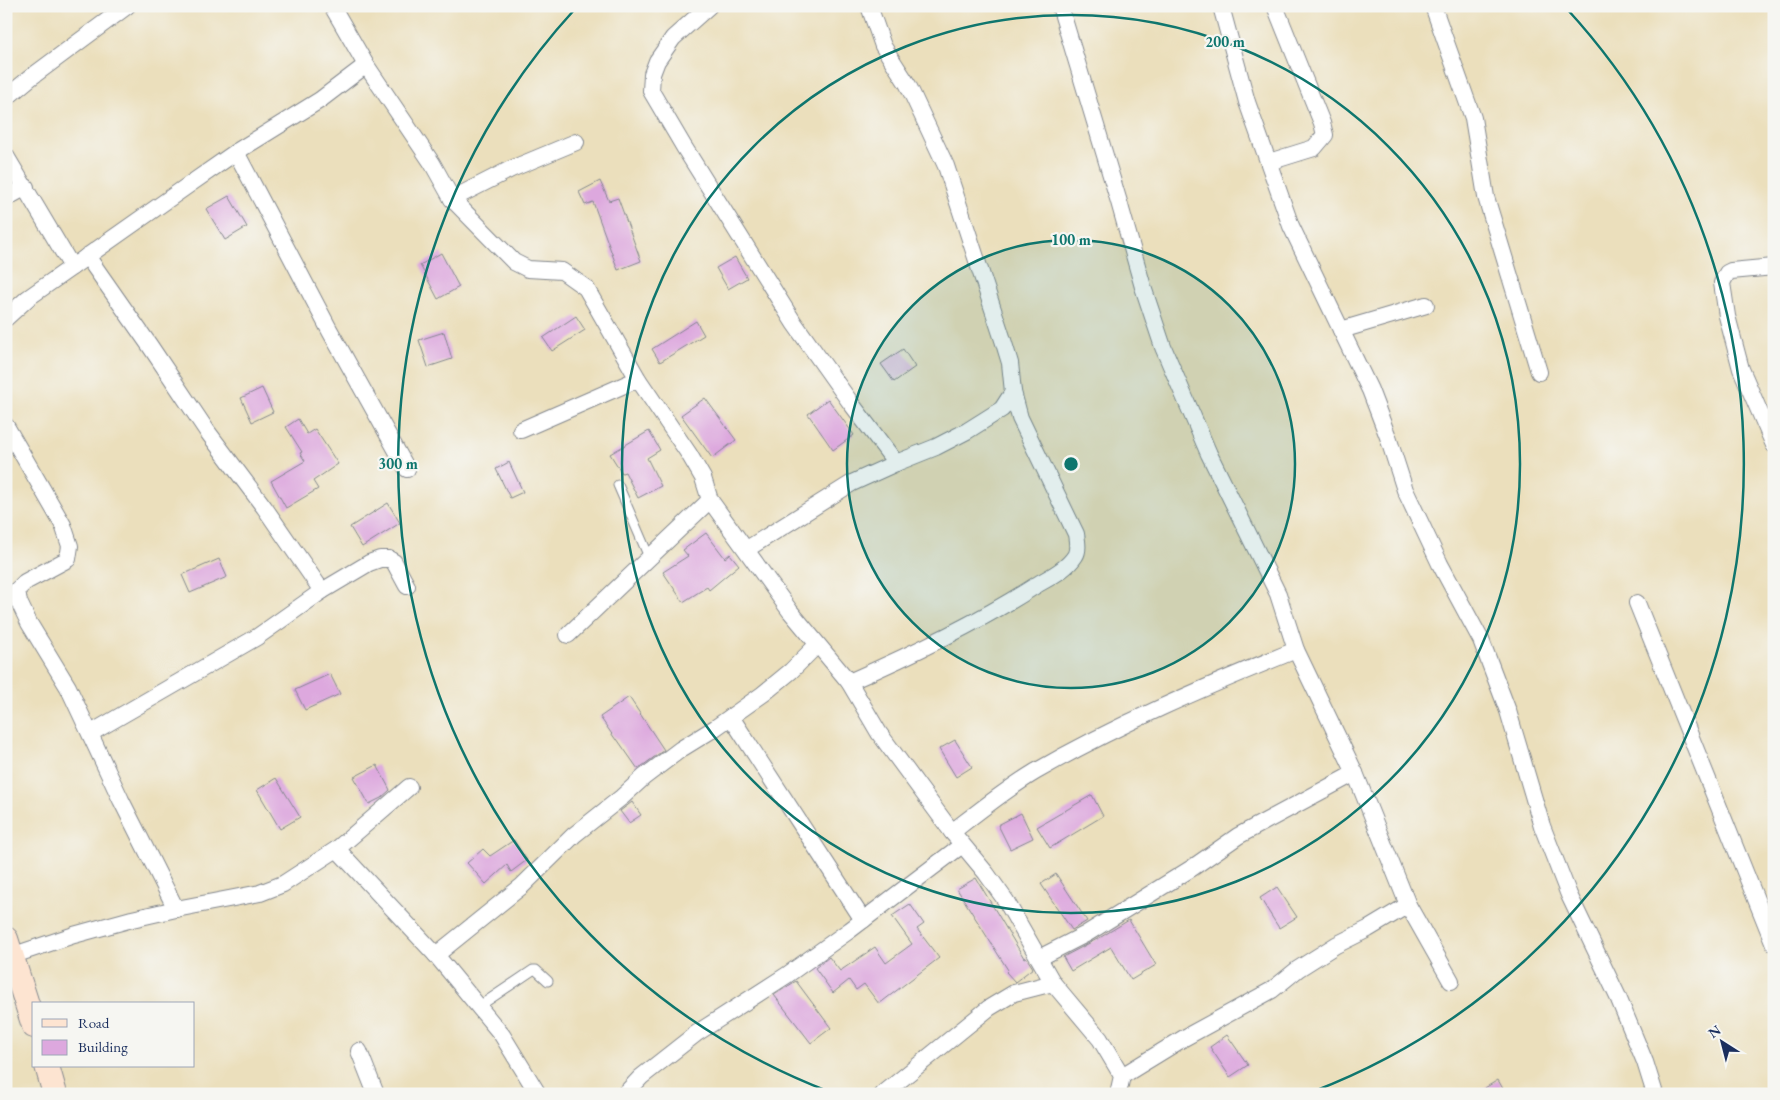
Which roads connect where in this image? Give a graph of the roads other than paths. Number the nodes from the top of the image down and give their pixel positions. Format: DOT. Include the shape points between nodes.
graph roads {
  1 [pos="127,6"];
  2 [pos="332,6"];
  3 [pos="709,6"];
  4 [pos="869,6"];
  5 [pos="1060,6"];
  6 [pos="1224,6"];
  7 [pos="1275,6"];
  8 [pos="1433,6"];
  9 [pos="366,65"];
  10 [pos="6,98"];
  11 [pos="576,142"];
  12 [pos="236,152"];
  13 [pos="6,156"];
  14 [pos="1268,162"];
  15 [pos="26,188"];
  16 [pos="6,198"];
  17 [pos="452,199"];
  18 [pos="87,256"];
  19 [pos="1774,266"];
  20 [pos="72,267"];
  21 [pos="1426,305"];
  22 [pos="6,318"];
  23 [pos="1341,330"];
  24 [pos="1539,372"];
  25 [pos="638,379"];
  26 [pos="1013,392"];
  27 [pos="1769,425"];
  28 [pos="6,426"];
  29 [pos="521,430"];
  30 [pos="1774,445"];
  31 [pos="896,463"];
  32 [pos="407,469"];
  33 [pos="618,485"];
  34 [pos="710,500"];
  35 [pos="747,549"];
  36 [pos="649,557"];
  37 [pos="407,586"];
  38 [pos="322,591"];
  39 [pos="1637,603"];
  40 [pos="568,635"];
  41 [pos="817,645"];
  42 [pos="1296,650"];
  43 [pos="848,682"];
  44 [pos="731,717"];
  45 [pos="91,733"];
  46 [pos="1355,773"];
  47 [pos="409,787"];
  48 [pos="952,832"];
  49 [pos="962,845"];
  50 [pos="337,849"];
  51 [pos="1408,905"];
  52 [pos="176,909"];
  53 [pos="863,920"];
  54 [pos="1774,944"];
  55 [pos="9,947"];
  56 [pos="436,955"];
  57 [pos="1039,958"];
  58 [pos="548,981"];
  59 [pos="1451,981"];
  60 [pos="1053,983"];
  61 [pos="478,1007"];
  62 [pos="32,1020"];
  63 [pos="358,1050"];
  64 [pos="47,1068"];
  65 [pos="1122,1076"];
  66 [pos="55,1094"];
  67 [pos="376,1094"];
  68 [pos="538,1094"];
  69 [pos="625,1094"];
  70 [pos="883,1094"];
  71 [pos="1118,1094"];
  72 [pos="1655,1094"];
  1 -- 10 [label="street"];
  2 -- 9 [label="street"];
  3 -- 31 [label="street" via="667,45 652,74 651,91 794,323"];
  4 -- 26 [label="street" via="883,46 908,85 946,166 1010,363"];
  5 -- 42 [label="street" via="1163,347 1209,454 1278,594"];
  6 -- 14 [label="street" via="1222,10 1247,102"];
  7 -- 14 [label="street" via="1325,135 1314,148"];
  8 -- 24 [label="street" via="1473,118 1486,197"];
  9 -- 12 [label="street" via="320,100"];
  9 -- 17 [label="street" via="432,163"];
  11 -- 17 [label="street" via="511,168"];
  12 -- 18 [label="street"];
  12 -- 32 [label="street"];
  13 -- 15 [label="street"];
  14 -- 23 [label="street" via="1291,226"];
  15 -- 16 [label="street"];
  15 -- 20 [label="street"];
  17 -- 25 [label="street" via="514,262 528,269 562,271 586,288"];
  18 -- 20 [label="street"];
  18 -- 38 [label="street"];
  19 -- 27 [label="street" via="1731,271 1722,283 1741,369"];
  20 -- 22 [label="street"];
  21 -- 23 [label="street"];
  23 -- 72 [label="street" via="1370,390 1405,490 1480,640 1508,711 1542,826 1569,895 1622,1007"];
  25 -- 29 [label="street"];
  25 -- 34 [label="street" via="689,454 703,478"];
  26 -- 31 [label="street" via="1002,409 967,431"];
  26 -- 43 [label="street" via="1020,418 1076,534 1076,555 1051,577 998,610 915,653"];
  27 -- 30 [label="street"];
  28 -- 45 [label="street" via="62,525 70,546 68,559 25,582 17,590 19,602"];
  31 -- 35 [label="street" via="852,484"];
  33 -- 36 [label="lane"];
  34 -- 35 [label="street"];
  34 -- 36 [label="street"];
  35 -- 41 [label="street"];
  36 -- 40 [label="street"];
  37 -- 38 [label="street" via="389,558 370,563"];
  38 -- 45 [label="street" via="258,637"];
  39 -- 54 [label="street"];
  41 -- 43 [label="street"];
  41 -- 44 [label="street" via="784,677"];
  42 -- 46 [label="street"];
  42 -- 48 [label="street" via="1153,711 1034,772"];
  43 -- 48 [label="street" via="879,733"];
  44 -- 53 [label="street"];
  44 -- 56 [label="street" via="644,777 574,835 522,886"];
  45 -- 52 [label="street"];
  46 -- 51 [label="street"];
  46 -- 57 [label="street" via="1238,836 1086,934"];
  47 -- 50 [label="street"];
  48 -- 49 [label="street"];
  49 -- 53 [label="street"];
  49 -- 57 [label="street" via="1006,901"];
  50 -- 52 [label="street" via="283,884 260,893"];
  50 -- 56 [label="street"];
  51 -- 59 [label="street"];
  51 -- 65 [label="street" via="1336,945 1272,990"];
  52 -- 55 [label="street" via="74,935"];
  53 -- 69 [label="street" via="787,975 697,1033"];
  55 -- 62 [label="street"];
  56 -- 61 [label="street"];
  57 -- 60 [label="street"];
  58 -- 61 [label="lane" via="533,970"];
  60 -- 65 [label="street" via="1100,1039"];
  60 -- 70 [label="street" via="1014,993 989,1008"];
  61 -- 68 [label="street" via="502,1035"];
  63 -- 67 [label="street"];
  64 -- 66 [label="street"];
  65 -- 71 [label="street"];
}
